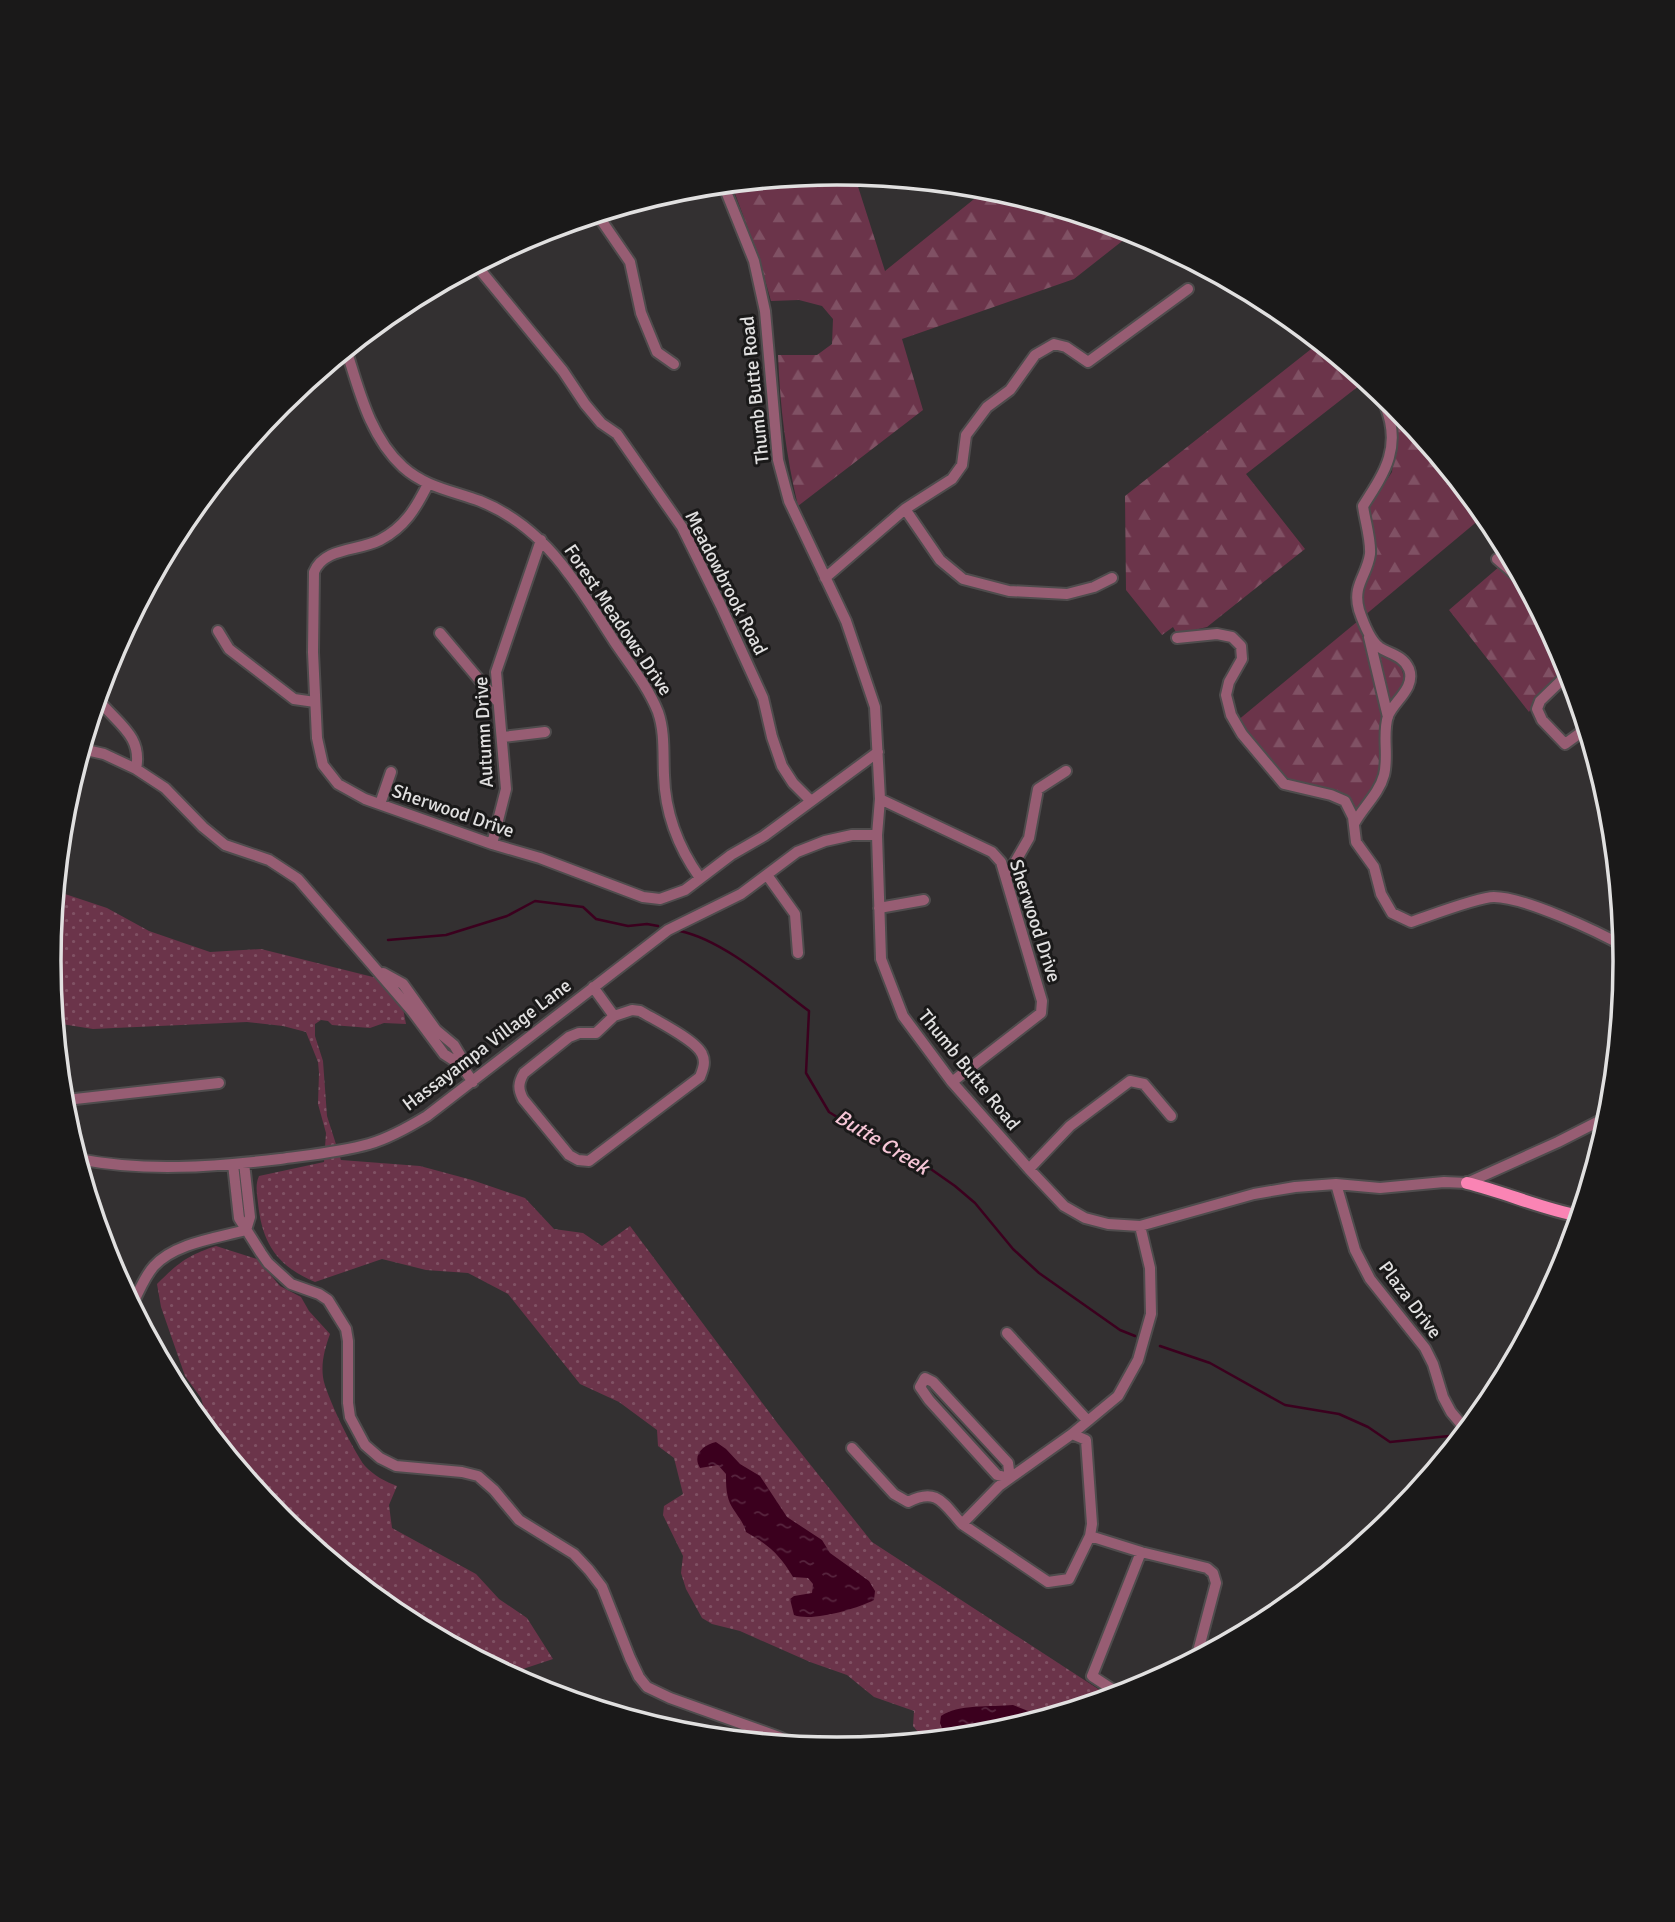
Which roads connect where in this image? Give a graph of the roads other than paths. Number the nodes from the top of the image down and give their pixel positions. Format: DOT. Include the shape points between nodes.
graph roads {
  1 [pos="727,193"];
  2 [pos="602,222"];
  3 [pos="481,272"];
  4 [pos="1188,289"];
  5 [pos="349,358"];
  6 [pos="674,364"];
  7 [pos="1386,412"];
  8 [pos="429,484"];
  9 [pos="905,509"];
  10 [pos="541,540"];
  11 [pos="1497,559"];
  12 [pos="1506,567"];
  13 [pos="825,578"];
  14 [pos="1112,578"];
  15 [pos="218,631"];
  16 [pos="440,633"];
  17 [pos="1369,634"];
  18 [pos="1177,638"];
  19 [pos="1561,680"];
  20 [pos="315,702"];
  21 [pos="498,702"];
  22 [pos="104,706"];
  23 [pos="1388,716"];
  24 [pos="545,732"];
  25 [pos="1579,734"];
  26 [pos="503,737"];
  27 [pos="90,752"];
  28 [pos="878,752"];
  29 [pos="136,769"];
  30 [pos="1066,771"];
  31 [pos="391,772"];
  32 [pos="880,799"];
  33 [pos="811,801"];
  34 [pos="380,804"];
  35 [pos="1354,824"];
  36 [pos="877,835"];
  37 [pos="492,844"];
  38 [pos="767,875"];
  39 [pos="700,878"];
  40 [pos="1006,878"];
  41 [pos="923,900"];
  42 [pos="879,908"];
  43 [pos="1613,941"];
  44 [pos="798,953"];
  45 [pos="593,987"];
  46 [pos="614,1016"];
  47 [pos="473,1082"];
  48 [pos="952,1082"];
  49 [pos="219,1083"];
  50 [pos="74,1099"];
  51 [pos="1171,1116"];
  52 [pos="1597,1122"];
  53 [pos="88,1160"];
  54 [pos="238,1164"];
  55 [pos="1029,1169"];
  56 [pos="1467,1183"];
  57 [pos="1336,1184"];
  58 [pos="1572,1214"];
  59 [pos="1140,1226"];
  60 [pos="246,1230"];
  61 [pos="137,1296"];
  62 [pos="1007,1333"];
  63 [pos="1087,1420"];
  64 [pos="1461,1423"];
  65 [pos="1072,1434"];
  66 [pos="852,1448"];
  67 [pos="1010,1478"];
  68 [pos="962,1524"];
  69 [pos="1090,1536"];
  70 [pos="1142,1552"];
  71 [pos="1199,1647"];
  72 [pos="1110,1688"];
  73 [pos="772,1735"];
  1 -- 13 [label="street, Thumb Butte Road" via="754,261 765,311 781,471 789,501"];
  2 -- 6 [label="street" via="630,262 640,313 657,352"];
  3 -- 33 [label="street, Meadowbrook Road" via="585,404 617,434 682,527 763,698 782,766"];
  4 -- 9 [label="street" via="1088,362 1054,344 1035,355 1010,390 987,407 966,435 962,465 952,479"];
  5 -- 8 [label="street, Forest Meadows Drive" via="386,449"];
  7 -- 17 [label="street" via="1392,435 1389,460 1363,506 1370,552 1356,591"];
  8 -- 10 [label="street, Forest Meadows Drive" via="481,502"];
  8 -- 20 [label="street, Sherwood Drive" via="401,526 379,541 329,555 317,565"];
  9 -- 13 [label="street"];
  9 -- 14 [label="street" via="940,560 963,579 1009,592 1067,594"];
  10 -- 21 [label="street, Autumn Drive" via="496,672"];
  10 -- 39 [label="street, Forest Meadows Drive" via="571,576 658,713 668,812 676,838"];
  11 -- 12 [label="street"];
  13 -- 28 [label="street, Thumb Butte Road" via="846,621 875,707"];
  15 -- 20 [label="street" via="229,649 294,699"];
  16 -- 21 [label="street"];
  17 -- 23 [label="street"];
  17 -- 23 [label="street" via="1408,668 1407,689"];
  18 -- 35 [label="street" via="1217,634 1232,637 1241,646 1242,659 1226,695 1242,734 1284,784 1345,801"];
  19 -- 25 [label="street" via="1537,709 1565,744"];
  20 -- 34 [label="street, Sherwood Drive" via="323,765 338,784"];
  21 -- 26 [label="street, Autumn Drive"];
  22 -- 29 [label="street" via="139,749"];
  23 -- 35 [label="street" via="1385,774 1377,794"];
  24 -- 26 [label="street"];
  26 -- 37 [label="street, Autumn Drive" via="506,789"];
  27 -- 29 [label="street"];
  28 -- 32 [label="street, Thumb Butte Road"];
  28 -- 33 [label="street, Sherwood Drive"];
  29 -- 47 [label="street" via="166,789 225,845 269,860 298,878 377,970 402,984 424,1020 454,1045"];
  30 -- 40 [label="street" via="1038,789 1029,838"];
  31 -- 34 [label="street"];
  32 -- 36 [label="street, Thumb Butte Road"];
  32 -- 40 [label="street, Sherwood Drive" via="992,852"];
  33 -- 39 [label="street, Sherwood Drive"];
  34 -- 37 [label="street, Sherwood Drive"];
  35 -- 43 [label="street" via="1356,842 1374,867 1392,913 1411,922 1492,897 1513,900"];
  36 -- 38 [label="street, Hassayampa Village Lane" via="825,841 797,852"];
  36 -- 42 [label="street, Thumb Butte Road"];
  37 -- 39 [label="street, Sherwood Drive" via="643,897 675,895"];
  38 -- 44 [label="street" via="795,914"];
  38 -- 45 [label="street, Hassayampa Village Lane" via="741,894 667,930"];
  40 -- 48 [label="street, Sherwood Drive" via="1042,1001 1041,1013"];
  41 -- 42 [label="street"];
  42 -- 48 [label="street, Thumb Butte Road" via="881,959 902,1016"];
  45 -- 46 [label="street"];
  45 -- 47 [label="street, Hassayampa Village Lane"];
  46 -- 46 [label="street" via="596,1033 569,1037 519,1081 523,1099 578,1160 589,1161 700,1077 704,1067 696,1046 640,1011"];
  47 -- 54 [label="street, Hassayampa Village Lane" via="427,1116 370,1144"];
  48 -- 55 [label="street, Thumb Butte Road"];
  49 -- 50 [label="street"];
  51 -- 55 [label="street" via="1144,1084 1130,1081 1070,1126"];
  52 -- 56 [label="street, Thumb Butte Road"];
  53 -- 54 [label="street, Hassayampa Village Lane" via="140,1168"];
  54 -- 60 [label="street" via="244,1207 239,1218"];
  55 -- 59 [label="street, Thumb Butte Road" via="1064,1206 1085,1218"];
  56 -- 57 [label="street, Thumb Butte Road" via="1380,1188"];
  56 -- 58 [label="main road"];
  57 -- 59 [label="street, Thumb Butte Road" via="1254,1194"];
  57 -- 64 [label="street, Plaza Drive" via="1355,1251 1370,1279 1425,1349 1443,1397"];
  59 -- 63 [label="street" via="1150,1268 1151,1314 1138,1360 1118,1396"];
  60 -- 61 [label="street" via="169,1254 155,1265"];
  60 -- 73 [label="street" via="268,1263 291,1284 328,1300 346,1329 350,1418 365,1445 396,1466 478,1476 519,1520 573,1554 589,1570 602,1587 630,1658 648,1687"];
  62 -- 63 [label="street"];
  63 -- 65 [label="street"];
  65 -- 67 [label="street"];
  65 -- 69 [label="street" via="1086,1440"];
  66 -- 68 [label="street" via="894,1494 908,1502 922,1494 938,1497"];
  67 -- 67 [label="street" via="1008,1463 925,1378 920,1387 929,1400 997,1475"];
  67 -- 68 [label="street"];
  68 -- 69 [label="street" via="1048,1582 1069,1579"];
  69 -- 70 [label="street"];
  70 -- 71 [label="street" via="1213,1573 1216,1583"];
  70 -- 72 [label="street" via="1092,1676"];
}
